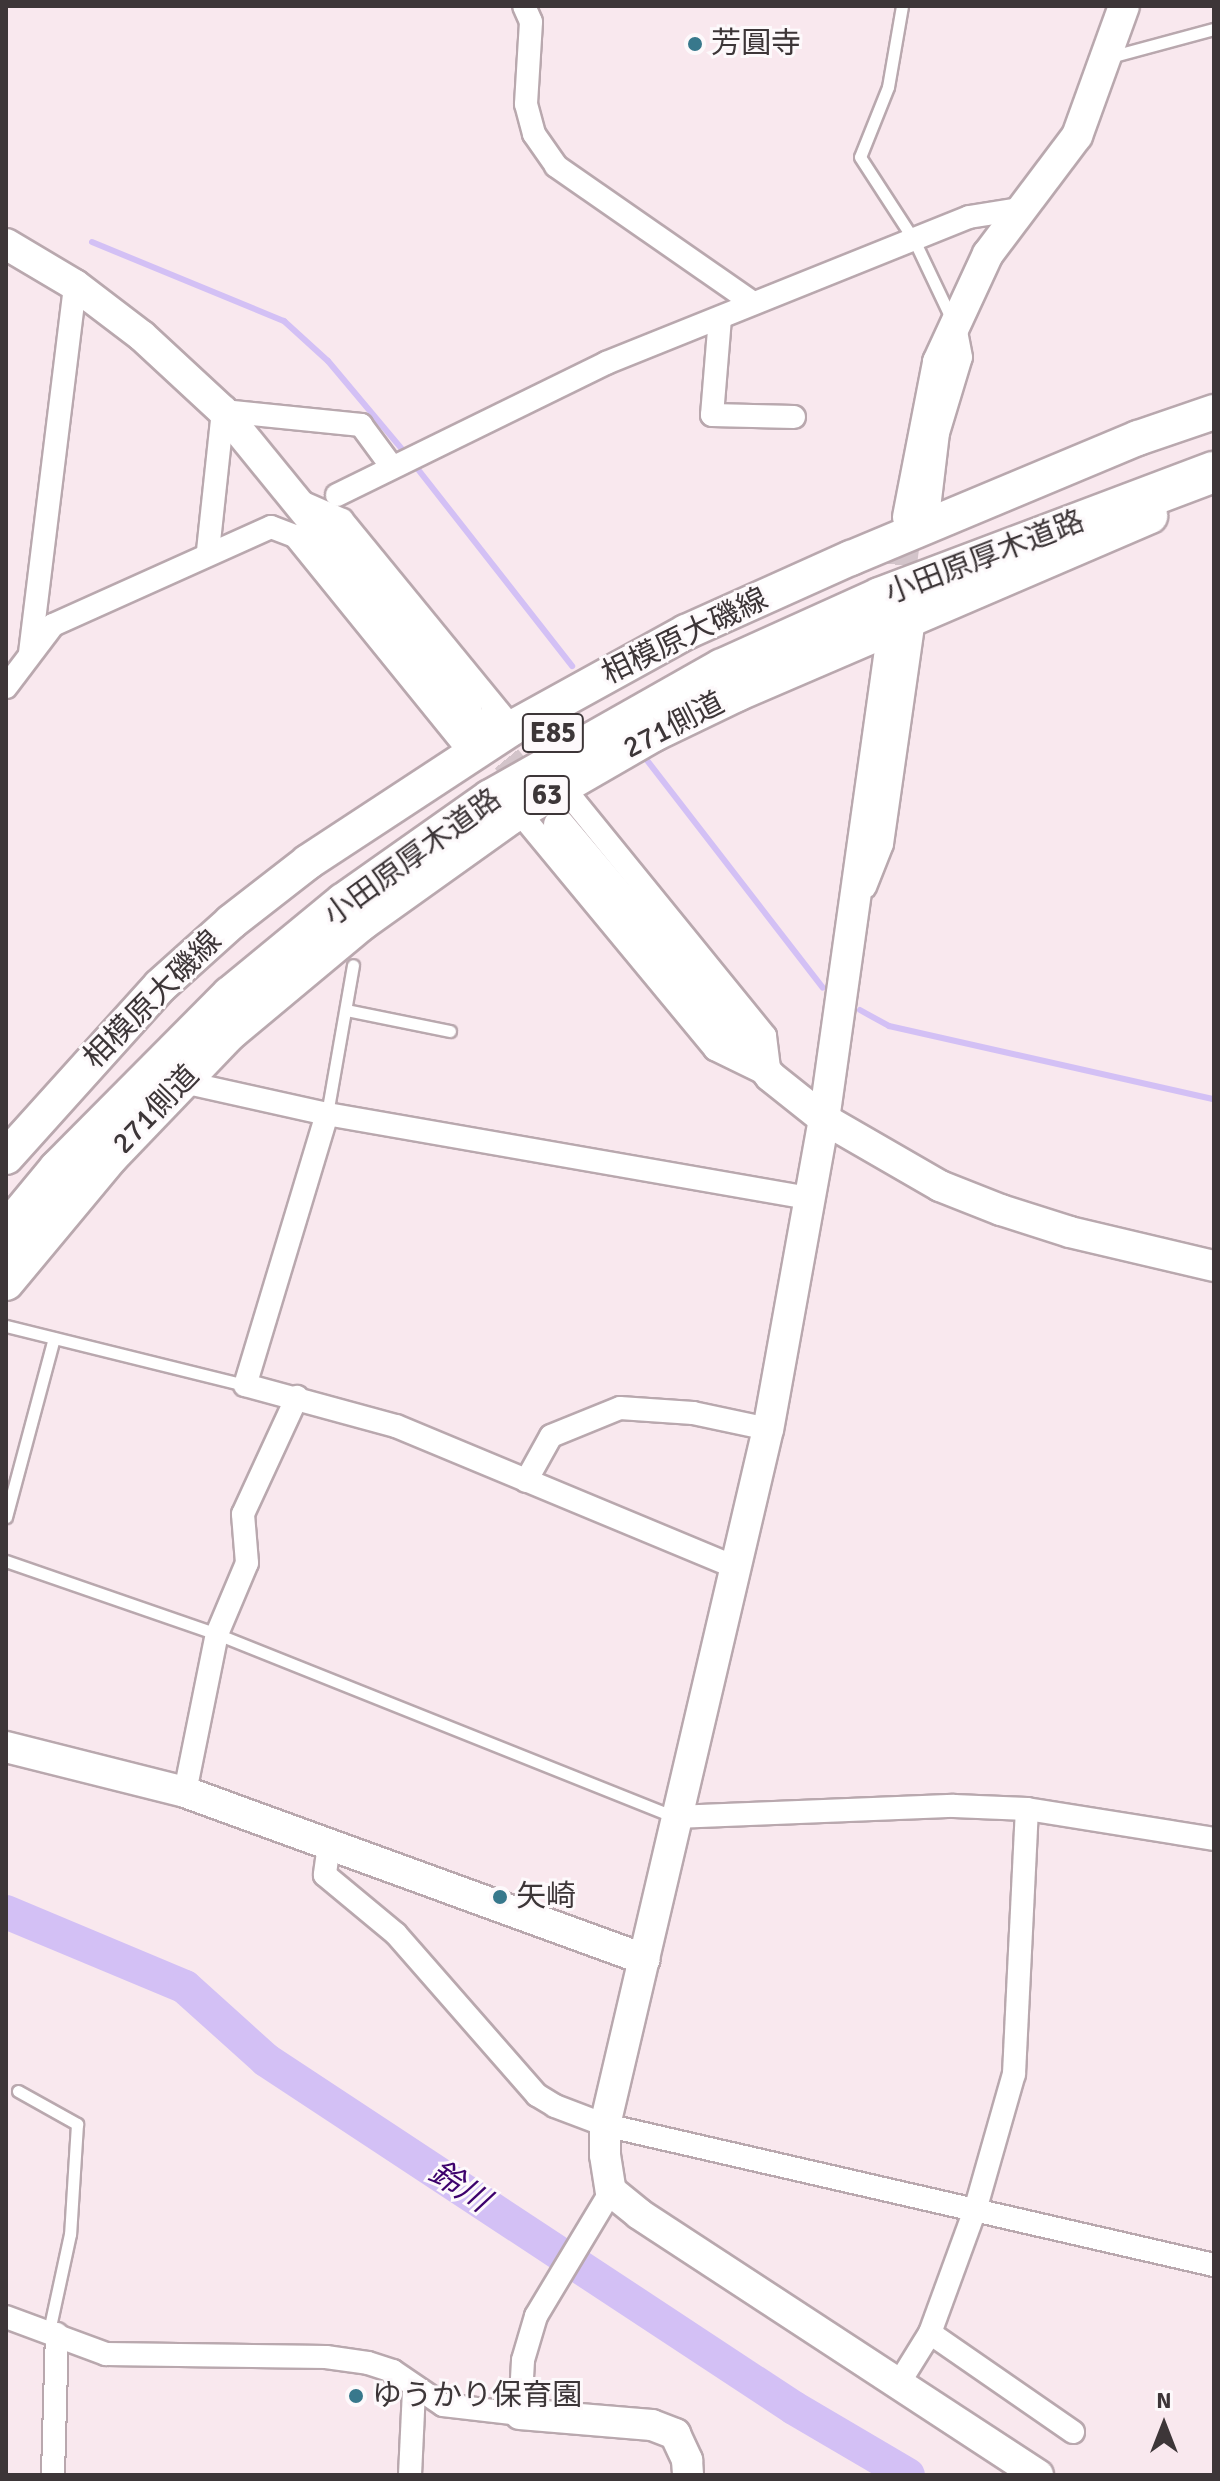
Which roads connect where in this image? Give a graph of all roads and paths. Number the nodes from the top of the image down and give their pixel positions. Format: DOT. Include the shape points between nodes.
graph roads {
  1 [pos="524,6"];
  2 [pos="902,6"];
  3 [pos="1124,6"];
  4 [pos="1214,29"];
  5 [pos="1106,58"];
  6 [pos="1020,209"];
  7 [pos="914,240"];
  8 [pos="6,244"];
  9 [pos="75,285"];
  10 [pos="753,303"];
  11 [pos="720,318"];
  12 [pos="955,326"];
  13 [pos="223,411"];
  14 [pos="1214,412"];
  15 [pos="794,417"];
  16 [pos="1214,444"];
  17 [pos="397,465"];
  18 [pos="1214,472"];
  19 [pos="1214,492"];
  20 [pos="337,495"];
  21 [pos="918,521"];
  22 [pos="208,551"];
  23 [pos="915,613"];
  24 [pos="891,643"];
  25 [pos="30,655"];
  26 [pos="8,679"];
  27 [pos="480,726"];
  28 [pos="550,812"];
  29 [pos="853,919"];
  30 [pos="353,965"];
  31 [pos="346,1010"];
  32 [pos="450,1031"];
  33 [pos="183,1082"];
  34 [pos="327,1114"];
  35 [pos="824,1119"];
  36 [pos="6,1157"];
  37 [pos="810,1198"];
  38 [pos="6,1199"];
  39 [pos="6,1234"];
  40 [pos="1214,1266"];
  41 [pos="6,1283"];
  42 [pos="6,1326"];
  43 [pos="54,1338"];
  44 [pos="245,1385"];
  45 [pos="297,1397"];
  46 [pos="768,1429"];
  47 [pos="526,1481"];
  48 [pos="6,1517"];
  49 [pos="6,1561"];
  50 [pos="734,1567"];
  51 [pos="217,1634"];
  52 [pos="6,1747"];
  53 [pos="185,1792"];
  54 [pos="1027,1809"];
  55 [pos="675,1817"];
  56 [pos="1214,1839"];
  57 [pos="329,1845"];
  58 [pos="645,1959"];
  59 [pos="18,2091"];
  60 [pos="605,2125"];
  61 [pos="611,2191"];
  62 [pos="976,2207"];
  63 [pos="1214,2265"];
  64 [pos="6,2317"];
  65 [pos="53,2332"];
  66 [pos="930,2333"];
  67 [pos="899,2383"];
  68 [pos="414,2390"];
  69 [pos="520,2414"];
  70 [pos="1073,2432"];
  71 [pos="1029,2472"];
  72 [pos="53,2475"];
  73 [pos="410,2475"];
  74 [pos="688,2475"];
  1 -- 10 [label="street" via="531,22 526,104 534,134 556,166"];
  2 -- 7 [label="lane" via="888,87 860,157"];
  3 -- 5 [label="street"];
  4 -- 5 [label="lane"];
  5 -- 6 [label="street" via="1077,136"];
  6 -- 7 [label="street" via="969,217"];
  6 -- 12 [label="street" via="988,254"];
  7 -- 10 [label="street"];
  7 -- 12 [label="lane"];
  8 -- 9 [label="street"];
  9 -- 13 [label="street" via="142,336"];
  9 -- 25 [label="street"];
  10 -- 11 [label="street"];
  11 -- 15 [label="street" via="712,415"];
  11 -- 17 [label="street" via="606,363"];
  12 -- 21 [label="street" via="929,395"];
  13 -- 17 [label="street" via="361,425"];
  13 -- 22 [label="street"];
  13 -- 27 [label="street"];
  14 -- 21 [label="main road, 相模原大磯線 / 63"];
  16 -- 38 [label="highway, 小田原厚木道路 / E85" via="868,575 605,703 479,778 326,886 212,982 133,1059"];
  17 -- 20 [label="street"];
  18 -- 39 [label="highway, 小田原厚木道路 / E85" via="865,604 609,729 491,800 345,903 232,996 59,1170"];
  19 -- 23 [label="main road, 271側道 / 63"];
  21 -- 27 [label="main road, 相模原大磯線 / 63"];
  22 -- 25 [label="street" via="53,625"];
  22 -- 27 [label="street" via="271,527 295,536"];
  23 -- 28 [label="main road, 271側道 / 63" via="737,694"];
  23 -- 29 [label="street" via="882,844"];
  24 -- 29 [label="street"];
  25 -- 26 [label="street"];
  27 -- 36 [label="main road, 相模原大磯線 / 63" via="231,922 160,986"];
  28 -- 33 [label="main road, 271側道 / 63" via="292,978"];
  28 -- 35 [label="street" via="770,1076"];
  29 -- 35 [label="street"];
  30 -- 31 [label="lane"];
  31 -- 32 [label="lane"];
  31 -- 34 [label="lane"];
  33 -- 34 [label="street"];
  33 -- 41 [label="main road, 271側道 / 63" via="112,1156"];
  34 -- 37 [label="street"];
  34 -- 44 [label="street"];
  35 -- 37 [label="street"];
  35 -- 40 [label="street" via="940,1186 1001,1210"];
  37 -- 46 [label="street"];
  42 -- 43 [label="lane"];
  43 -- 44 [label="lane"];
  43 -- 48 [label="lane"];
  44 -- 45 [label="street"];
  45 -- 47 [label="street" via="396,1426"];
  45 -- 51 [label="street" via="248,1495 243,1514 247,1563"];
  46 -- 47 [label="street" via="693,1413 620,1408 551,1436"];
  46 -- 50 [label="street"];
  47 -- 50 [label="street"];
  49 -- 51 [label="lane"];
  50 -- 55 [label="street"];
  51 -- 53 [label="street"];
  51 -- 55 [label="lane"];
  52 -- 53 [label="street"];
  53 -- 57 [label="street"];
  54 -- 55 [label="street" via="954,1806"];
  54 -- 56 [label="street"];
  54 -- 62 [label="street" via="1014,2074"];
  55 -- 58 [label="street"];
  57 -- 58 [label="street"];
  57 -- 60 [label="street" via="325,1875 396,1934 537,2095"];
  58 -- 60 [label="street"];
  59 -- 65 [label="lane" via="77,2124 70,2234"];
  60 -- 61 [label="street"];
  60 -- 62 [label="street"];
  61 -- 67 [label="street"];
  61 -- 69 [label="street" via="536,2316 523,2360"];
  62 -- 63 [label="street"];
  62 -- 66 [label="street"];
  64 -- 65 [label="street"];
  65 -- 68 [label="street" via="106,2354 326,2357 368,2363 393,2371"];
  65 -- 72 [label="street"];
  66 -- 67 [label="street"];
  66 -- 70 [label="street"];
  67 -- 71 [label="street"];
  68 -- 69 [label="street" via="443,2405"];
  68 -- 73 [label="street"];
  69 -- 74 [label="street" via="652,2425 675,2434"];
}
